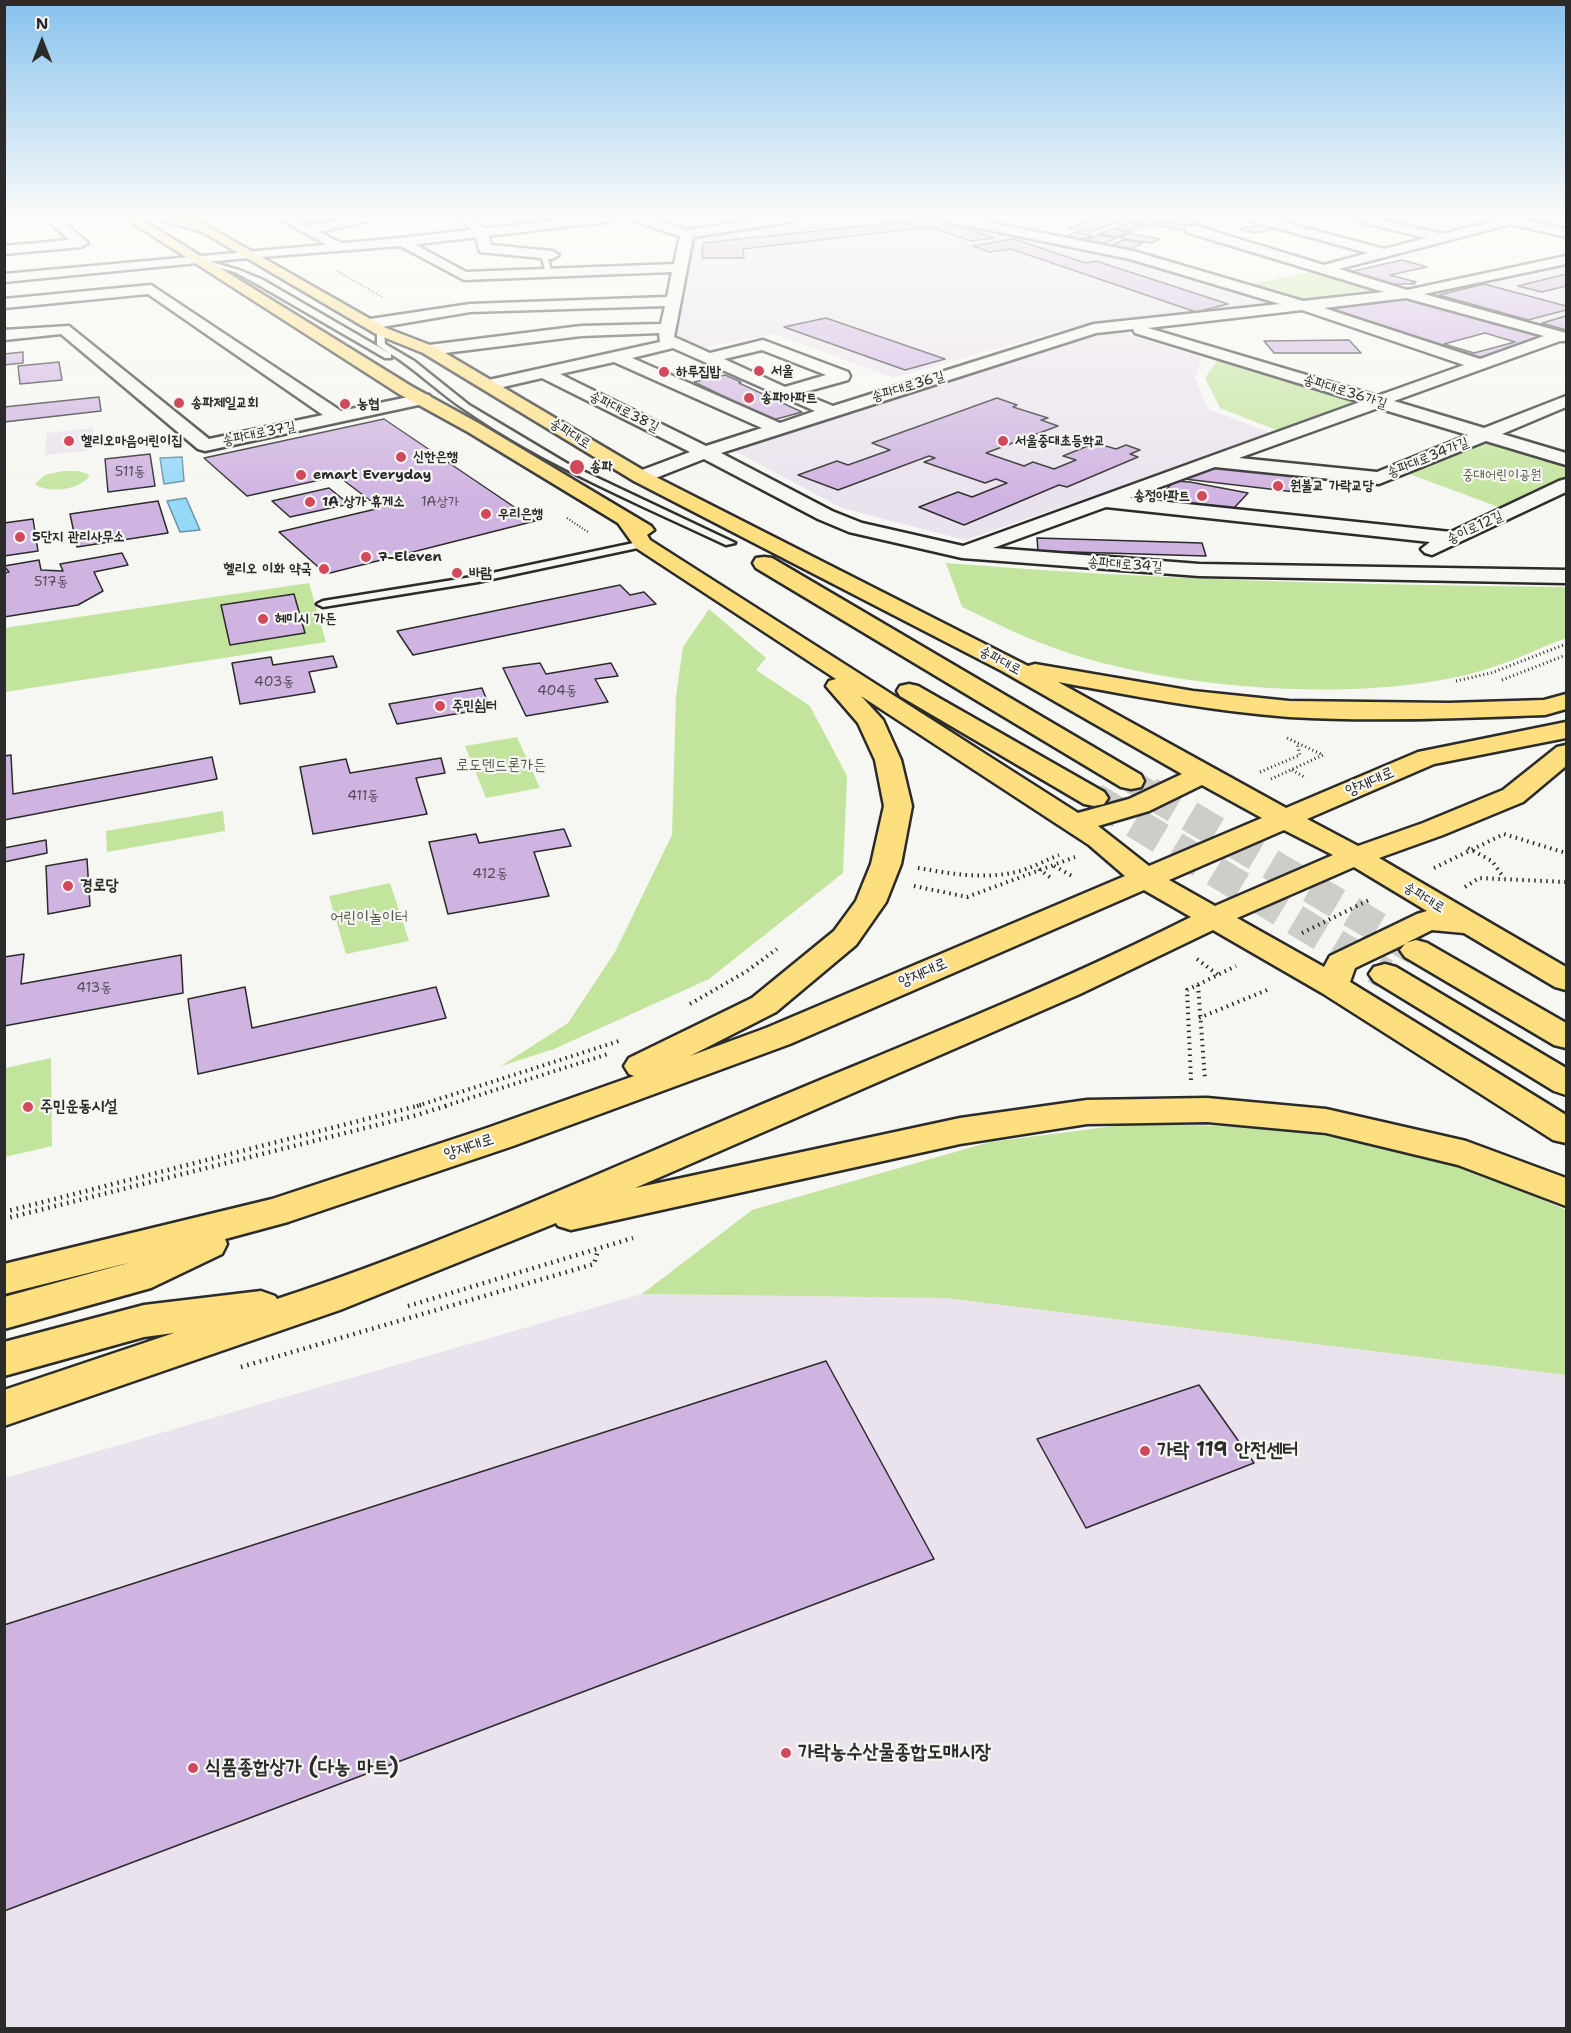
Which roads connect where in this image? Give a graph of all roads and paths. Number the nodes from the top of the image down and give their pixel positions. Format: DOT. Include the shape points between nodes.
graph roads {
  1 [pos="186,313"];
  2 [pos="283,313"];
  3 [pos="314,313"];
  4 [pos="350,313"];
  5 [pos="409,313"];
  6 [pos="436,313"];
  7 [pos="672,313"];
  8 [pos="1239,313"];
  9 [pos="1325,313"];
  10 [pos="1475,313"];
  11 [pos="415,316"];
  12 [pos="1124,325"];
  13 [pos="375,327"];
  14 [pos="4,335"];
  15 [pos="671,336"];
  16 [pos="1563,337"];
  17 [pos="429,350"];
  18 [pos="615,356"];
  19 [pos="707,356"];
  20 [pos="1478,364"];
  21 [pos="643,369"];
  22 [pos="543,372"];
  23 [pos="490,385"];
  24 [pos="784,393"];
  25 [pos="423,399"];
  26 [pos="1376,401"];
  27 [pos="1566,401"];
  28 [pos="830,411"];
  29 [pos="338,417"];
  30 [pos="474,428"];
  31 [pos="777,428"];
  32 [pos="1486,435"];
  33 [pos="705,452"];
  34 [pos="1566,459"];
  35 [pos="1210,462"];
  36 [pos="641,477"];
  37 [pos="1566,485"];
  38 [pos="1102,501"];
  39 [pos="562,514"];
  40 [pos="626,520"];
  41 [pos="1451,538"];
  42 [pos="730,543"];
  43 [pos="643,544"];
  44 [pos="614,551"];
  45 [pos="962,552"];
  46 [pos="1386,575"];
  47 [pos="1566,577"];
  48 [pos="323,604"];
  49 [pos="1566,644"];
  50 [pos="802,648"];
  51 [pos="1011,666"];
  52 [pos="1450,683"];
  53 [pos="1566,700"];
  54 [pos="1566,730"];
  55 [pos="1293,732"];
  56 [pos="1279,734"];
  57 [pos="1297,742"];
  58 [pos="1566,753"];
  59 [pos="1300,755"];
  60 [pos="1311,761"];
  61 [pos="1284,773"];
  62 [pos="1201,774"];
  63 [pos="1254,775"];
  64 [pos="1131,781"];
  65 [pos="1094,798"];
  66 [pos="1286,819"];
  67 [pos="1072,822"];
  68 [pos="1470,849"];
  69 [pos="1566,853"];
  70 [pos="1059,855"];
  71 [pos="1356,856"];
  72 [pos="1033,865"];
  73 [pos="908,866"];
  74 [pos="1040,870"];
  75 [pos="1051,878"];
  76 [pos="880,879"];
  77 [pos="1146,879"];
  78 [pos="1505,879"];
  79 [pos="1566,882"];
  80 [pos="1402,884"];
  81 [pos="1457,892"];
  82 [pos="1104,896"];
  83 [pos="1215,917"];
  84 [pos="1467,924"];
  85 [pos="1172,939"];
  86 [pos="784,944"];
  87 [pos="1269,949"];
  88 [pos="1416,950"];
  89 [pos="1385,974"];
  90 [pos="1218,975"];
  91 [pos="1566,980"];
  92 [pos="1198,985"];
  93 [pos="1333,986"];
  94 [pos="1267,990"];
  95 [pos="687,1006"];
  96 [pos="1199,1018"];
  97 [pos="1566,1037"];
  98 [pos="626,1039"];
  99 [pos="611,1053"];
  100 [pos="1566,1083"];
  101 [pos="1201,1110"];
  102 [pos="1566,1131"];
  103 [pos="500,1137"];
  104 [pos="1566,1192"];
  105 [pos="4,1212"];
  106 [pos="275,1212"];
  107 [pos="4,1219"];
  108 [pos="490,1235"];
  109 [pos="598,1249"];
  110 [pos="4,1279"];
  111 [pos="326,1299"];
  112 [pos="4,1312"];
  113 [pos="4,1359"];
  114 [pos="231,1370"];
  115 [pos="4,1408"];
  1 -- 29 [label="street"];
  2 -- 25 [label="main road"];
  3 -- 30 [label="lane" via="403,364"];
  4 -- 13 [label="main road, 송파대로"];
  5 -- 11 [label="path"];
  6 -- 11 [label="street"];
  7 -- 15 [label="street"];
  8 -- 12 [label="street, 송파대로36길"];
  9 -- 20 [label="street, 송파대로36길"];
  10 -- 16 [label="street, 송파대로36길"];
  11 -- 13 [label="street"];
  12 -- 26 [label="street, 송파대로36가길"];
  12 -- 28 [label="street, 송파대로36길" via="1094,328"];
  13 -- 17 [label="main road, 송파대로"];
  13 -- 42 [label="lane" via="381,345 411,363 466,407 573,470"];
  14 -- 29 [label="street, 송파대로37길" via="64,329 205,445"];
  15 -- 17 [label="street, 송파대로" via="581,330"];
  15 -- 18 [label="street"];
  15 -- 19 [label="street"];
  16 -- 20 [label="street, 송파대로34가길"];
  17 -- 23 [label="main road, 송파대로"];
  18 -- 21 [label="street"];
  18 -- 22 [label="street"];
  19 -- 21 [label="street"];
  19 -- 24 [label="street"];
  19 -- 24 [label="street" via="763,345 842,376"];
  20 -- 26 [label="street, 송파대로34가길"];
  21 -- 31 [label="street"];
  22 -- 23 [label="street"];
  22 -- 33 [label="street, 송파대로38길"];
  23 -- 36 [label="main road, 송파대로"];
  24 -- 28 [label="street"];
  25 -- 29 [label="street, 송파대로37길"];
  25 -- 30 [label="main road"];
  26 -- 32 [label="street, 송파대로36가길"];
  26 -- 35 [label="street, 송파대로34가길"];
  27 -- 32 [label="street, 송파대로34가길"];
  28 -- 31 [label="street, 송파대로36길"];
  30 -- 40 [label="main road"];
  31 -- 33 [label="street, 송파대로36길"];
  32 -- 34 [label="street, 송파대로36가길"];
  32 -- 35 [label="street, 송파대로34가길" via="1379,478"];
  33 -- 36 [label="street, 송파대로36길"];
  33 -- 45 [label="street, 송파대로34길" via="856,528"];
  35 -- 38 [label="street, 송파대로34가길"];
  36 -- 42 [label="main road"];
  36 -- 51 [label="main road, 송파대로"];
  37 -- 41 [label="street, 송이로12길"];
  38 -- 41 [label="street, 송파대로34가길"];
  38 -- 45 [label="street, 송파대로34가길"];
  39 -- 44 [label="path"];
  40 -- 43 [label="main road"];
  40 -- 65 [label="main road" via="948,715"];
  41 -- 46 [label="street, 송이로12길"];
  42 -- 64 [label="main road"];
  43 -- 44 [label="lane"];
  43 -- 50 [label="main road"];
  44 -- 48 [label="lane" via="478,579"];
  45 -- 46 [label="street, 송파대로34길" via="1177,569"];
  46 -- 47 [label="street, 송파대로34길"];
  49 -- 52 [label="path" via="1491,674"];
  50 -- 67 [label="main road"];
  50 -- 76 [label="main road" via="870,720 888,760 898,806"];
  51 -- 53 [label="main road" via="1145,690 1287,709 1402,713 1545,707"];
  51 -- 62 [label="main road, 송파대로"];
  54 -- 66 [label="main road, 양재대로" via="1427,758"];
  55 -- 57 [label="path"];
  56 -- 57 [label="path"];
  57 -- 59 [label="path"];
  57 -- 60 [label="path" via="1323,755"];
  58 -- 71 [label="main road" via="1514,796"];
  59 -- 60 [label="path"];
  59 -- 63 [label="path"];
  60 -- 61 [label="path"];
  62 -- 66 [label="main road, 송파대로"];
  62 -- 67 [label="main road" via="1184,786 1093,820"];
  66 -- 71 [label="main road, 송파대로"];
  66 -- 77 [label="main road, 양재대로"];
  67 -- 77 [label="main road" via="1099,839"];
  68 -- 69 [label="path" via="1504,834"];
  68 -- 78 [label="path" via="1492,861"];
  68 -- 80 [label="path"];
  70 -- 72 [label="path"];
  71 -- 80 [label="main road, 송파대로"];
  71 -- 83 [label="main road"];
  72 -- 73 [label="path" via="1019,872 978,874"];
  72 -- 74 [label="path"];
  74 -- 75 [label="path"];
  74 -- 76 [label="path" via="967,897"];
  74 -- 82 [label="path" via="1054,865"];
  76 -- 103 [label="main road" via="871,902 845,938 764,1005"];
  77 -- 82 [label="main road, 양재대로"];
  77 -- 83 [label="main road"];
  78 -- 79 [label="path"];
  78 -- 81 [label="path" via="1479,878"];
  80 -- 84 [label="main road, 송파대로"];
  80 -- 87 [label="path"];
  82 -- 103 [label="main road, 양재대로" via="778,1036"];
  83 -- 85 [label="main road"];
  83 -- 87 [label="main road"];
  84 -- 91 [label="main road, 송파대로"];
  84 -- 93 [label="main road" via="1428,920 1341,963"];
  85 -- 90 [label="path"];
  85 -- 108 [label="main road" via="1069,987"];
  86 -- 95 [label="path"];
  87 -- 90 [label="path"];
  87 -- 93 [label="main road"];
  88 -- 97 [label="main road"];
  89 -- 100 [label="main road"];
  90 -- 92 [label="path"];
  92 -- 96 [label="path"];
  92 -- 101 [label="path" via="1187,990"];
  93 -- 102 [label="main road"];
  94 -- 96 [label="path"];
  96 -- 101 [label="path"];
  98 -- 105 [label="path" via="411,1108"];
  99 -- 107 [label="path" via="417,1115"];
  101 -- 104 [label="main road" via="1326,1121 1466,1154"];
  101 -- 108 [label="main road" via="1087,1112 960,1131"];
  103 -- 106 [label="main road, 양재대로"];
  106 -- 110 [label="main road, 양재대로"];
  106 -- 112 [label="main road, 양재대로" via="137,1277"];
  108 -- 111 [label="main road"];
  109 -- 114 [label="path" via="594,1264"];
  111 -- 113 [label="main road" via="144,1321"];
  111 -- 115 [label="main road"];
}
